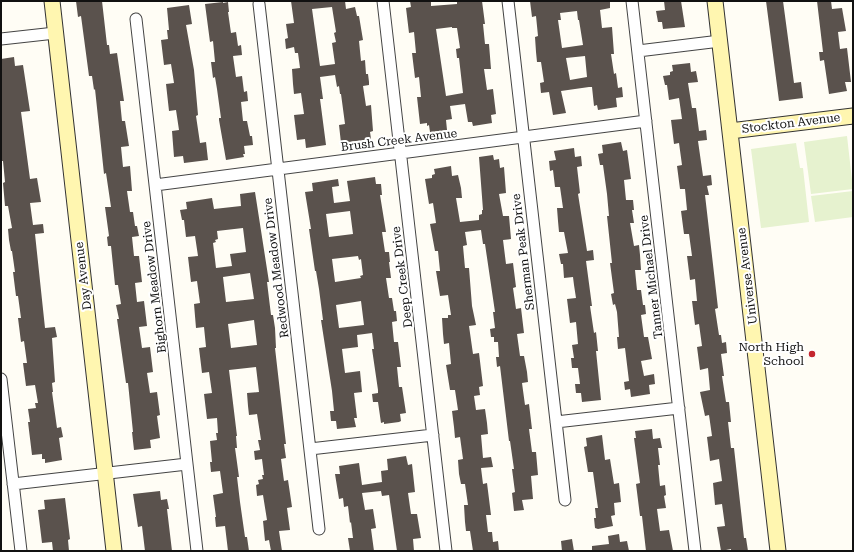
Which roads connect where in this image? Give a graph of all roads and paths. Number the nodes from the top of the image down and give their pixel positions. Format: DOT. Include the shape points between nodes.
graph roads {
  1 [pos="52,1"];
  2 [pos="383,1"];
  3 [pos="508,1"];
  4 [pos="632,1"];
  5 [pos="715,1"];
  6 [pos="259,4"];
  7 [pos="136,20"];
  8 [pos="55,33"];
  9 [pos="1,39"];
  10 [pos="720,41"];
  11 [pos="638,51"];
  12 [pos="853,116"];
  13 [pos="646,121"];
  14 [pos="730,131"];
  15 [pos="523,137"];
  16 [pos="401,153"];
  17 [pos="278,169"];
  18 [pos="155,185"];
  19 [pos="1,379"];
  20 [pos="2,403"];
  21 [pos="679,408"];
  22 [pos="556,422"];
  23 [pos="433,435"];
  24 [pos="310,449"];
  25 [pos="188,464"];
  26 [pos="106,473"];
  27 [pos="13,484"];
  28 [pos="565,500"];
  29 [pos="319,529"];
  30 [pos="21,551"];
  31 [pos="114,551"];
  32 [pos="197,551"];
  33 [pos="446,551"];
  34 [pos="695,551"];
  35 [pos="778,551"];
  1 -- 8 [label="street, Day Avenue"];
  2 -- 16 [label="street, Deep Creek Drive"];
  3 -- 15 [label="street, Sherman Peak Drive"];
  4 -- 11 [label="street, Tanner Michael Drive"];
  5 -- 10 [label="street, Universe Avenue"];
  6 -- 17 [label="street, Redwood Meadow Drive"];
  7 -- 18 [label="street, Bighorn Meadow Drive"];
  8 -- 9 [label="street"];
  8 -- 26 [label="street, Day Avenue"];
  10 -- 11 [label="street"];
  10 -- 14 [label="street, Universe Avenue"];
  11 -- 13 [label="street, Tanner Michael Drive"];
  12 -- 14 [label="street, Stockton Avenue"];
  13 -- 15 [label="street, Brush Creek Avenue"];
  13 -- 21 [label="street, Tanner Michael Drive"];
  14 -- 35 [label="street, Universe Avenue"];
  15 -- 16 [label="street, Brush Creek Avenue"];
  15 -- 22 [label="street, Sherman Peak Drive"];
  16 -- 17 [label="street, Brush Creek Avenue"];
  16 -- 23 [label="street, Deep Creek Drive"];
  17 -- 18 [label="street, Brush Creek Avenue"];
  17 -- 24 [label="street, Redwood Meadow Drive"];
  18 -- 25 [label="street, Bighorn Meadow Drive"];
  19 -- 20 [label="street"];
  20 -- 27 [label="street"];
  21 -- 22 [label="street"];
  21 -- 34 [label="street, Tanner Michael Drive"];
  22 -- 28 [label="street, Sherman Peak Drive"];
  23 -- 24 [label="street"];
  23 -- 33 [label="street, Deep Creek Drive"];
  24 -- 29 [label="street, Redwood Meadow Drive"];
  25 -- 26 [label="street"];
  25 -- 32 [label="street, Bighorn Meadow Drive"];
  26 -- 27 [label="street"];
  26 -- 31 [label="street, Day Avenue"];
  27 -- 30 [label="street"];
}
